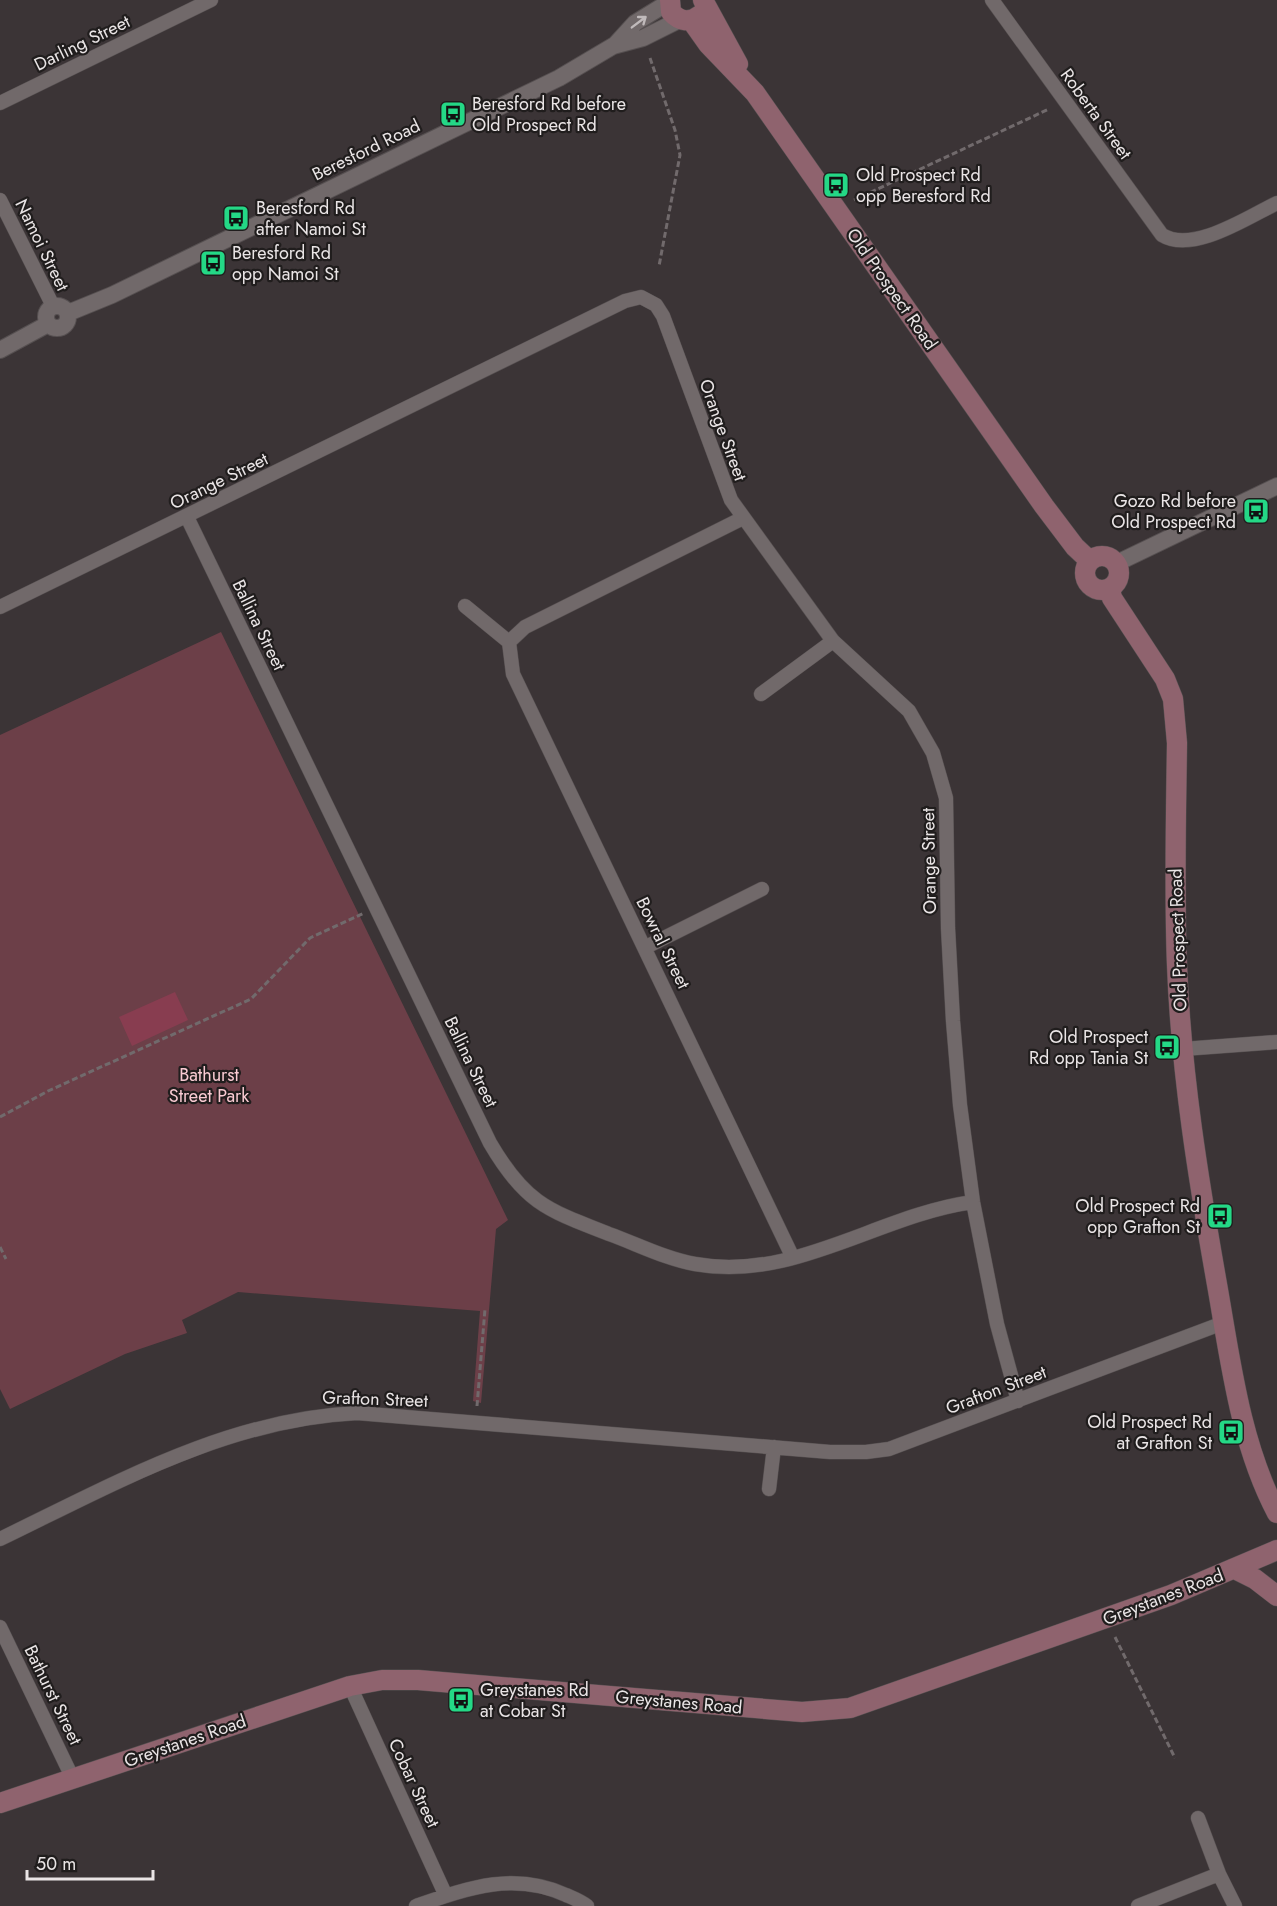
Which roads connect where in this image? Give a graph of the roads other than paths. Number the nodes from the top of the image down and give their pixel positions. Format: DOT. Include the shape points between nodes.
graph roads {
  1 [pos="211,0"];
  2 [pos="993,0"];
  3 [pos="670,1"];
  4 [pos="703,2"];
  5 [pos="685,20"];
  6 [pos="614,46"];
  7 [pos="755,93"];
  8 [pos="0,103"];
  9 [pos="0,200"];
  10 [pos="1276,207"];
  11 [pos="60,310"];
  12 [pos="0,350"];
  13 [pos="1277,486"];
  14 [pos="187,517"];
  15 [pos="743,518"];
  16 [pos="1090,561"];
  17 [pos="1117,563"];
  18 [pos="1110,589"];
  19 [pos="0,606"];
  20 [pos="465,606"];
  21 [pos="832,641"];
  22 [pos="509,642"];
  23 [pos="761,694"];
  24 [pos="762,889"];
  25 [pos="646,947"];
  26 [pos="1277,1042"];
  27 [pos="1183,1049"];
  28 [pos="973,1202"];
  29 [pos="793,1258"];
  30 [pos="1223,1323"];
  31 [pos="1018,1401"];
  32 [pos="774,1448"];
  33 [pos="769,1489"];
  34 [pos="1277,1513"];
  35 [pos="0,1539"];
  36 [pos="1277,1550"];
  37 [pos="1235,1569"];
  38 [pos="1277,1596"];
  39 [pos="0,1627"];
  40 [pos="350,1686"];
  41 [pos="73,1779"];
  42 [pos="0,1803"];
  43 [pos="1197,1818"];
  44 [pos="1219,1874"];
  45 [pos="446,1896"];
  46 [pos="416,1906"];
  47 [pos="587,1906"];
  48 [pos="1138,1906"];
  49 [pos="1235,1906"];
  1 -- 8 [label="street, Darling Street"];
  2 -- 10 [label="street, Roberta Street" via="1156,229 1174,248"];
  3 -- 5 [label="main road, Old Prospect Road" via="671,12"];
  6 -- 3 [label="street, one-way" via="636,23"];
  4 -- 5 [label="main road" via="700,14"];
  4 -- 7 [label="main road"];
  5 -- 6 [label="street, Beresford Road"];
  5 -- 7 [label="main road, Old Prospect Road"];
  6 -- 11 [label="street, Beresford Road" via="559,78 112,295"];
  7 -- 16 [label="main road, Old Prospect Road" via="1044,506"];
  9 -- 11 [label="street, Namoi Street"];
  11 -- 12 [label="street, Beresford Road" via="68,323 61,328 48,324"];
  13 -- 17 [label="street"];
  14 -- 15 [label="street, Orange Street" via="625,301 650,294 663,316 723,485"];
  14 -- 19 [label="street, Orange Street"];
  14 -- 29 [label="street, Ballina Street" via="490,1143 519,1186 558,1214 683,1262 737,1267"];
  15 -- 21 [label="street, Orange Street"];
  15 -- 22 [label="street" via="525,627"];
  16 -- 17 [label="main road" via="1104,556"];
  16 -- 18 [label="main road" via="1085,570 1088,583 1097,589"];
  17 -- 18 [label="main road" via="1119,578"];
  18 -- 27 [label="main road, Old Prospect Road" via="1112,598 1160,670 1175,711 1176,927"];
  20 -- 22 [label="street"];
  21 -- 23 [label="street"];
  21 -- 28 [label="street, Orange Street" via="909,711 933,753 946,798 953,1022"];
  22 -- 25 [label="street, Bowral Street" via="513,674"];
  24 -- 25 [label="street"];
  25 -- 29 [label="street, Bowral Street"];
  26 -- 27 [label="street"];
  27 -- 30 [label="main road, Old Prospect Road"];
  28 -- 29 [label="street, Ballina Street" via="948,1206"];
  28 -- 31 [label="street, Orange Street" via="997,1324"];
  30 -- 31 [label="street, Grafton Street"];
  30 -- 34 [label="main road, Old Prospect Road" via="1253,1456"];
  31 -- 32 [label="street, Grafton Street" via="889,1449 857,1452"];
  32 -- 33 [label="street"];
  32 -- 35 [label="street, Grafton Street" via="423,1417 314,1415 208,1443 157,1463"];
  36 -- 37 [label="main road, Greystanes Road"];
  37 -- 38 [label="main road"];
  37 -- 40 [label="main road, Greystanes Road" via="872,1702 830,1710 802,1712 408,1680"];
  39 -- 41 [label="street, Bathurst Street"];
  40 -- 41 [label="main road, Greystanes Road"];
  40 -- 45 [label="street, Cobar Street"];
  41 -- 42 [label="main road, Greystanes Road"];
  43 -- 44 [label="street"];
  44 -- 48 [label="street"];
  44 -- 49 [label="street"];
  45 -- 46 [label="street"];
  45 -- 47 [label="street" via="506,1882 545,1886"];
}
